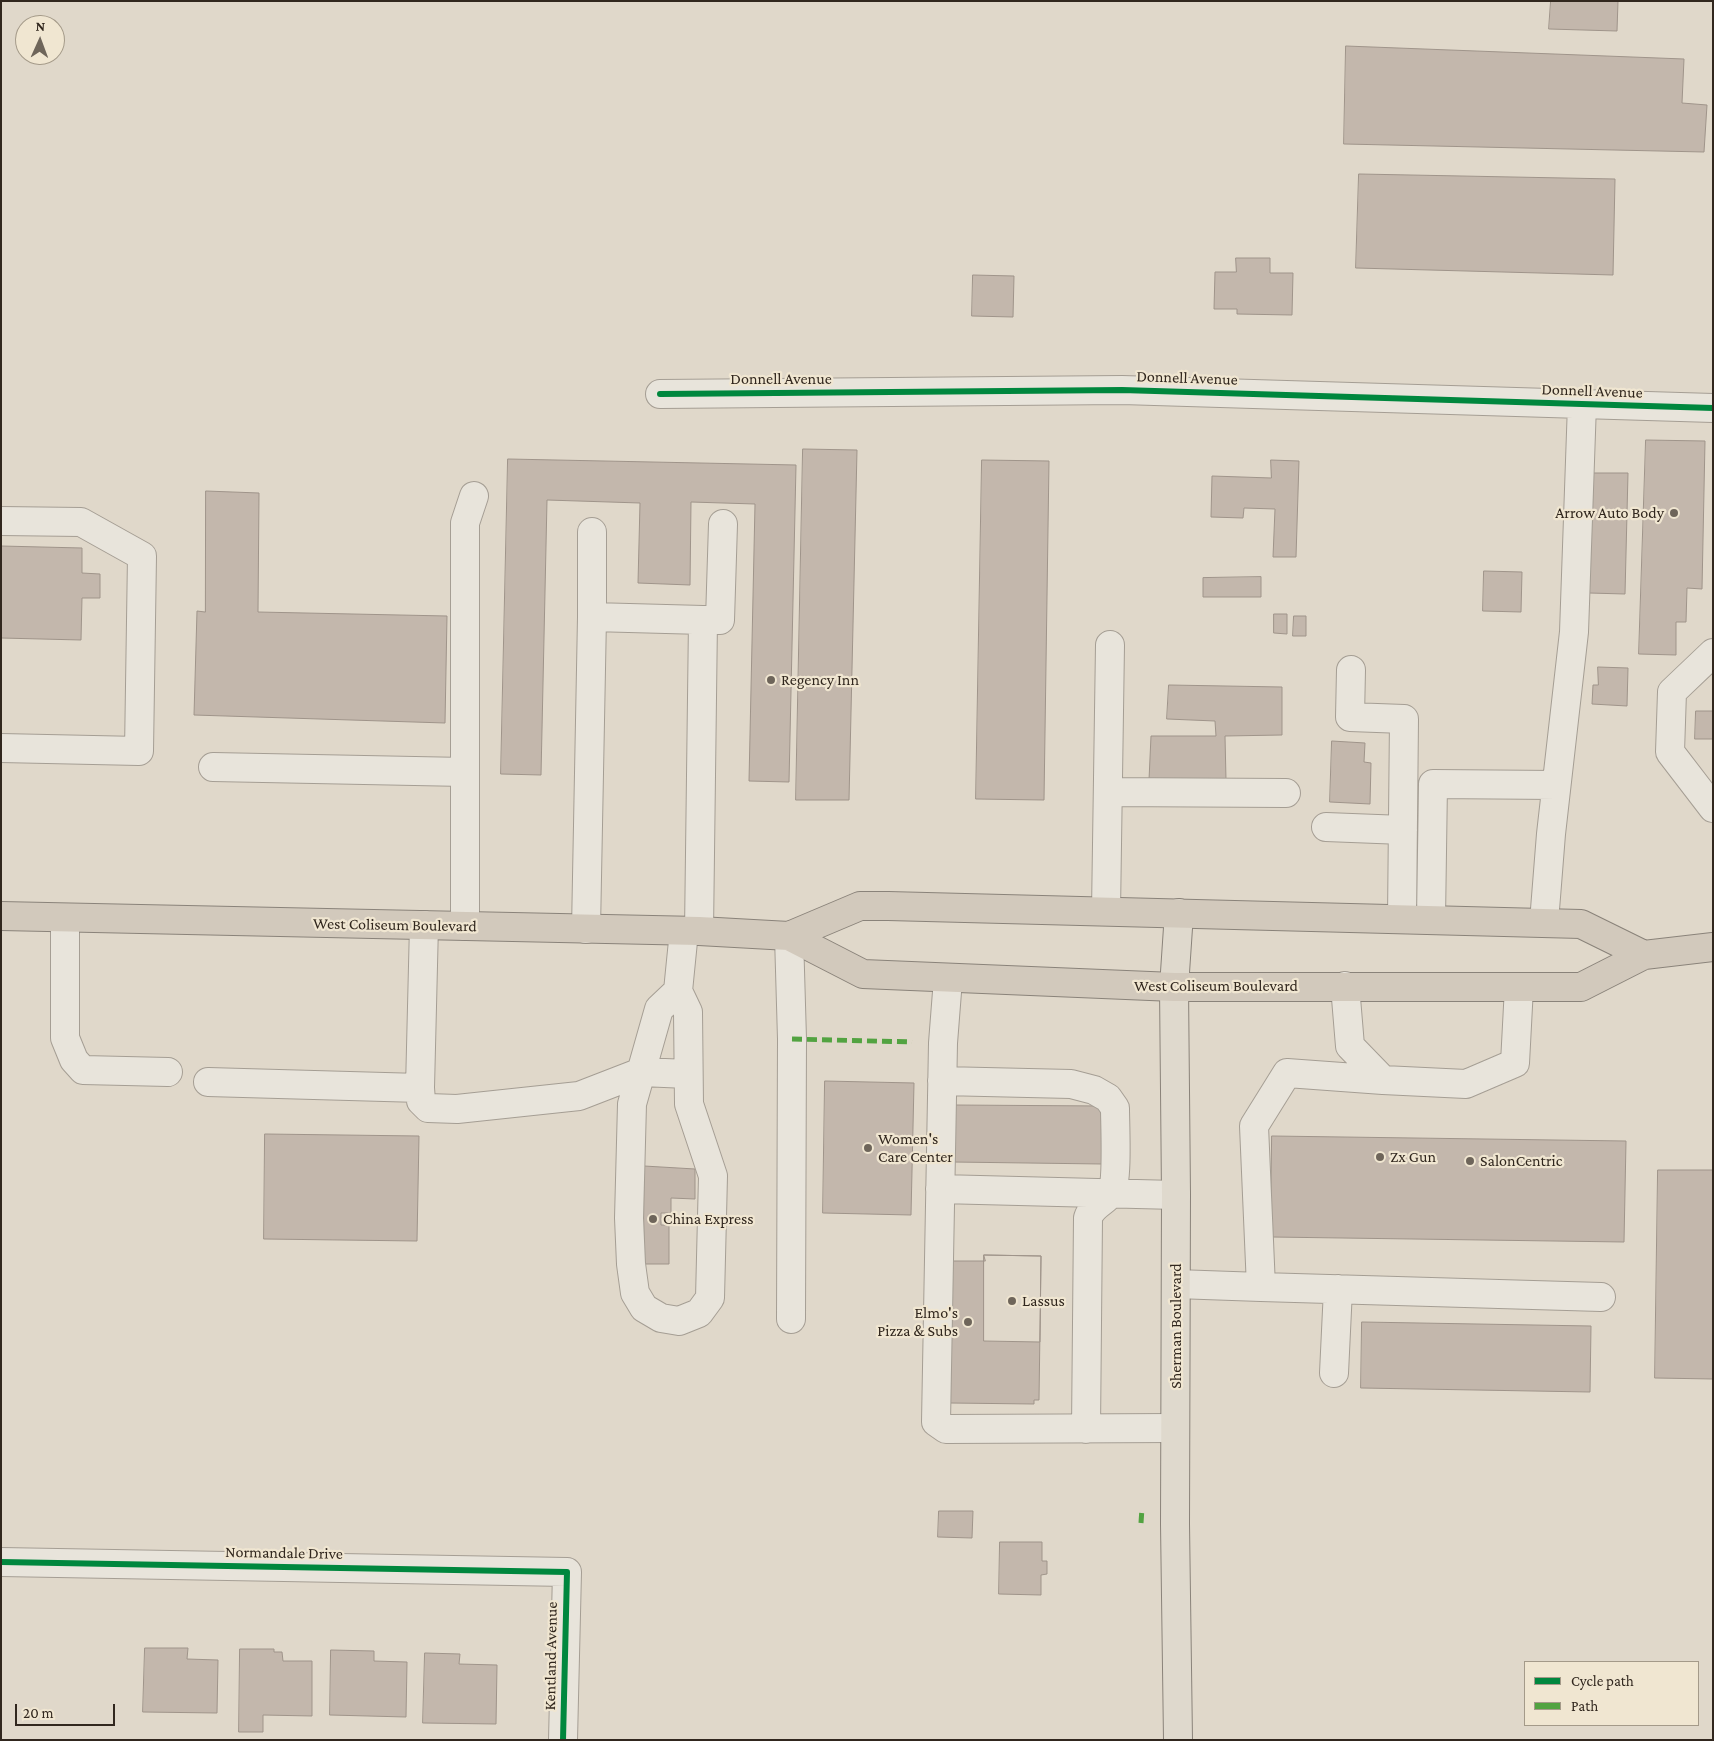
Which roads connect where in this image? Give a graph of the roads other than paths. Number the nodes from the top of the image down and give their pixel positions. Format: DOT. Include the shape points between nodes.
graph roads {
  1 [pos="660,394"];
  2 [pos="1582,404"];
  3 [pos="1713,408"];
  4 [pos="474,496"];
  5 [pos="1,521"];
  6 [pos="723,524"];
  7 [pos="592,532"];
  8 [pos="592,617"];
  9 [pos="703,620"];
  10 [pos="1110,645"];
  11 [pos="1713,652"];
  12 [pos="1351,670"];
  13 [pos="1,748"];
  14 [pos="213,767"];
  15 [pos="465,772"];
  16 [pos="1556,785"];
  17 [pos="1108,792"];
  18 [pos="1286,794"];
  19 [pos="1713,808"];
  20 [pos="1326,827"];
  21 [pos="1403,830"];
  22 [pos="1106,911"];
  23 [pos="1179,913"];
  24 [pos="1,916"];
  25 [pos="65,918"];
  26 [pos="1402,918"];
  27 [pos="1431,919"];
  28 [pos="1544,922"];
  29 [pos="424,925"];
  30 [pos="465,926"];
  31 [pos="586,929"];
  32 [pos="692,931"];
  33 [pos="789,936"];
  34 [pos="1713,947"];
  35 [pos="1644,955"];
  36 [pos="948,979"];
  37 [pos="1345,986"];
  38 [pos="1174,987"];
  39 [pos="1519,987"];
  40 [pos="678,991"];
  41 [pos="168,1072"];
  42 [pos="641,1072"];
  43 [pos="688,1074"];
  44 [pos="1383,1080"];
  45 [pos="942,1081"];
  46 [pos="208,1082"];
  47 [pos="420,1088"];
  48 [pos="940,1189"];
  49 [pos="1111,1193"];
  50 [pos="1176,1195"];
  51 [pos="1176,1284"];
  52 [pos="1260,1287"];
  53 [pos="1338,1289"];
  54 [pos="1601,1298"];
  55 [pos="791,1318"];
  56 [pos="1334,1373"];
  57 [pos="1175,1428"];
  58 [pos="1086,1429"];
  59 [pos="1,1562"];
  60 [pos="567,1572"];
  61 [pos="564,1740"];
  62 [pos="1178,1740"];
  1 -- 2 [label="street, Donnell Avenue" via="1122,390"];
  2 -- 3 [label="street, Donnell Avenue"];
  2 -- 16 [label="street" via="1574,632"];
  4 -- 15 [label="street" via="465,523"];
  5 -- 13 [label="street" via="81,522 142,556 139,751"];
  6 -- 9 [label="street" via="720,620"];
  7 -- 8 [label="street"];
  8 -- 9 [label="street"];
  8 -- 31 [label="street"];
  9 -- 32 [label="street"];
  10 -- 17 [label="street"];
  11 -- 19 [label="street" via="1672,692 1670,752"];
  12 -- 21 [label="street" via="1350,717 1404,719"];
  14 -- 15 [label="street"];
  15 -- 30 [label="street"];
  16 -- 27 [label="street" via="1433,784"];
  16 -- 28 [label="street"];
  17 -- 18 [label="street"];
  17 -- 22 [label="street"];
  20 -- 21 [label="street"];
  21 -- 26 [label="street"];
  22 -- 23 [label="highway, West Coliseum Boulevard"];
  22 -- 33 [label="highway, West Coliseum Boulevard" via="860,906"];
  23 -- 26 [label="highway, West Coliseum Boulevard"];
  23 -- 38 [label="main road, Sherman Boulevard"];
  24 -- 25 [label="highway, West Coliseum Boulevard"];
  25 -- 29 [label="highway, West Coliseum Boulevard"];
  25 -- 41 [label="street" via="65,1038 74,1060 83,1070"];
  26 -- 27 [label="highway, West Coliseum Boulevard"];
  27 -- 28 [label="highway, West Coliseum Boulevard"];
  28 -- 35 [label="highway, West Coliseum Boulevard" via="1581,924"];
  29 -- 30 [label="highway, West Coliseum Boulevard"];
  29 -- 47 [label="street"];
  30 -- 31 [label="highway, West Coliseum Boulevard"];
  31 -- 32 [label="highway, West Coliseum Boulevard"];
  32 -- 33 [label="highway, West Coliseum Boulevard"];
  32 -- 40 [label="street"];
  33 -- 36 [label="highway, West Coliseum Boulevard" via="863,974"];
  33 -- 55 [label="street"];
  34 -- 35 [label="highway, West Coliseum Boulevard"];
  35 -- 39 [label="highway, West Coliseum Boulevard" via="1581,987"];
  36 -- 38 [label="highway, West Coliseum Boulevard"];
  36 -- 45 [label="street"];
  37 -- 38 [label="highway, West Coliseum Boulevard"];
  37 -- 39 [label="highway, West Coliseum Boulevard"];
  37 -- 44 [label="street" via="1350,1046"];
  38 -- 50 [label="main road, Sherman Boulevard"];
  39 -- 44 [label="street" via="1514,1063 1466,1084"];
  40 -- 42 [label="street" via="659,1009"];
  40 -- 43 [label="street" via="688,1012"];
  42 -- 43 [label="street"];
  42 -- 43 [label="street" via="632,1104 629,1218 635,1293 644,1308 662,1318 679,1321 698,1312 710,1298 712,1176 690,1104"];
  42 -- 47 [label="street" via="579,1096 457,1110 428,1108 421,1101"];
  44 -- 52 [label="street" via="1287,1073 1254,1126"];
  45 -- 48 [label="street"];
  45 -- 49 [label="street" via="1071,1084 1094,1090 1108,1098 1114,1108 1114,1181"];
  46 -- 47 [label="street"];
  48 -- 49 [label="street"];
  48 -- 58 [label="street" via="936,1422 946,1429"];
  49 -- 50 [label="street"];
  49 -- 58 [label="street" via="1091,1209 1088,1218"];
  50 -- 51 [label="main road, Sherman Boulevard"];
  51 -- 52 [label="street"];
  51 -- 57 [label="main road, Sherman Boulevard"];
  52 -- 53 [label="street"];
  53 -- 54 [label="street"];
  53 -- 56 [label="street"];
  57 -- 58 [label="street"];
  57 -- 62 [label="main road, Sherman Boulevard"];
  59 -- 60 [label="street, Normandale Drive"];
  60 -- 61 [label="street, Kentland Avenue"];
}
